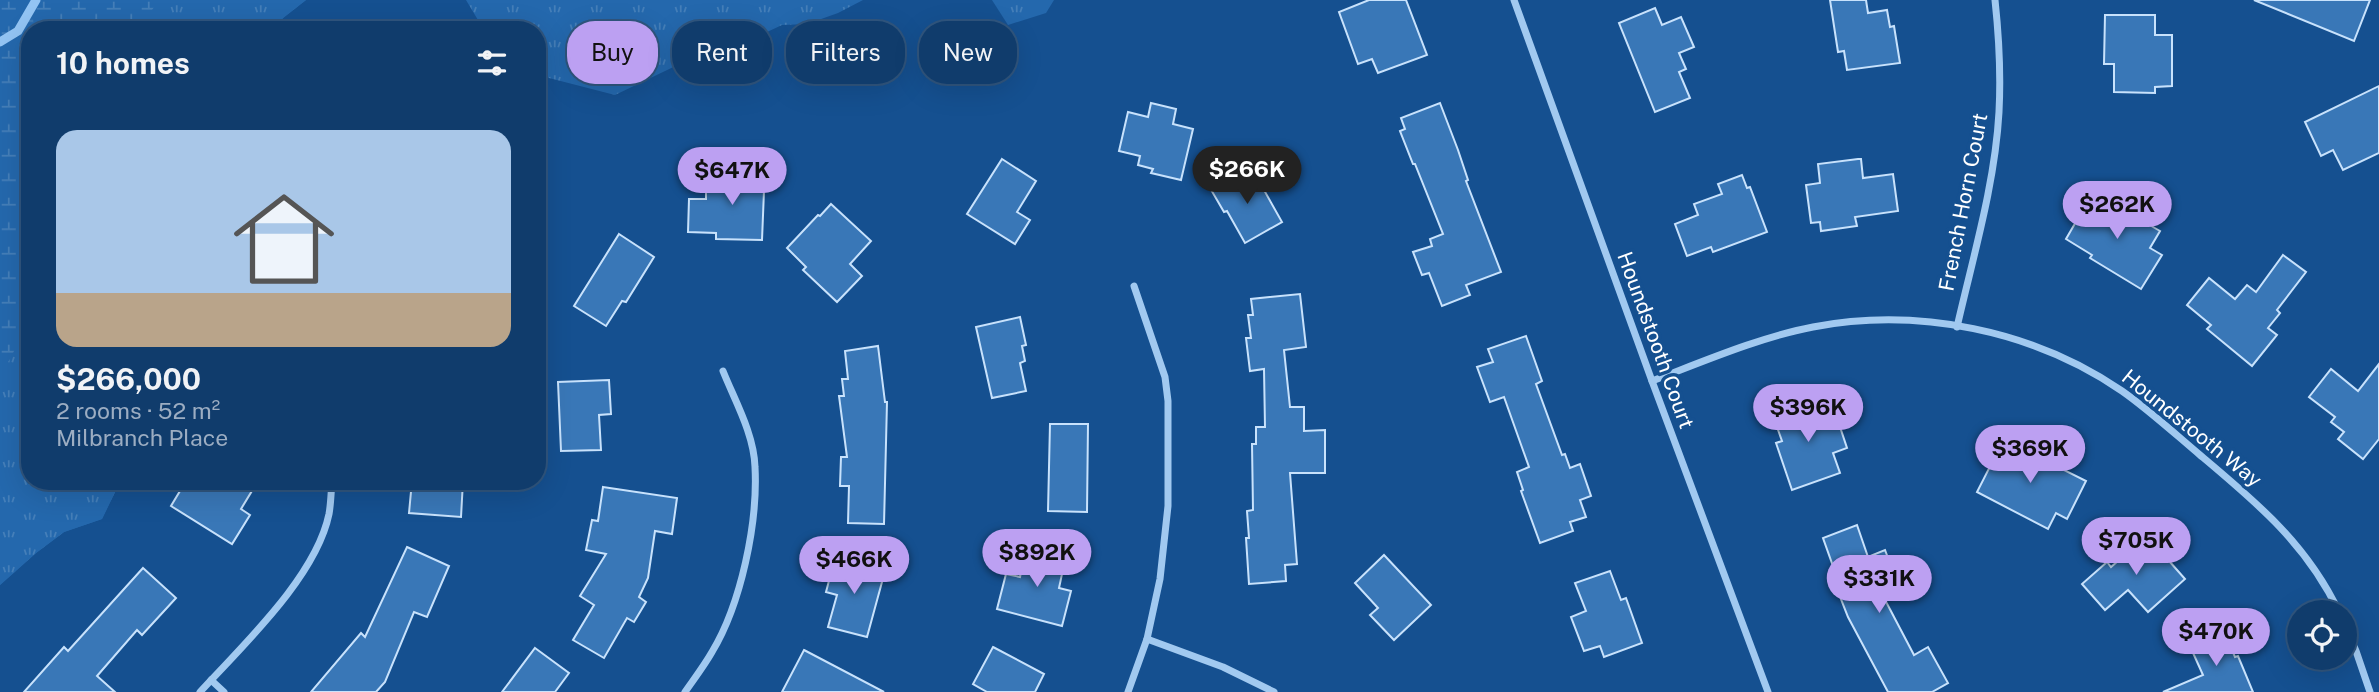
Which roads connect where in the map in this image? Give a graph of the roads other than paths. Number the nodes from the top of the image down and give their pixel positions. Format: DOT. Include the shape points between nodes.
graph roads {
  1 [pos="1514,0"];
  2 [pos="1995,0"];
  3 [pos="1134,286"];
  4 [pos="1957,327"];
  5 [pos="723,371"];
  6 [pos="1652,381"];
  7 [pos="331,490"];
  8 [pos="2332,600"];
  9 [pos="1147,639"];
  10 [pos="2357,651"];
  11 [pos="211,680"];
  12 [pos="200,692"];
  13 [pos="224,692"];
  14 [pos="685,692"];
  15 [pos="1128,692"];
  16 [pos="1274,692"];
  17 [pos="1768,692"];
  18 [pos="2370,692"];
  1 -- 6 [label="street, Houndstooth Court"];
  2 -- 4 [label="street, French Horn Court" via="2000,48 1995,148"];
  3 -- 9 [label="street" via="1165,377 1168,401 1168,506"];
  4 -- 6 [label="street, Houndstooth Way" via="1915,320 1869,320 1812,327"];
  4 -- 8 [label="street, Houndstooth Way" via="2003,335 2069,360 2143,406 2264,509 2305,556"];
  5 -- 14 [label="street" via="751,443 755,466 752,523 730,615 713,652"];
  6 -- 17 [label="street, Houndstooth Court"];
  7 -- 11 [label="street" via="322,535 303,574"];
  9 -- 15 [label="street"];
  9 -- 16 [label="street"];
  10 -- 18 [label="street"];
  11 -- 12 [label="street"];
  11 -- 13 [label="street"];
}
